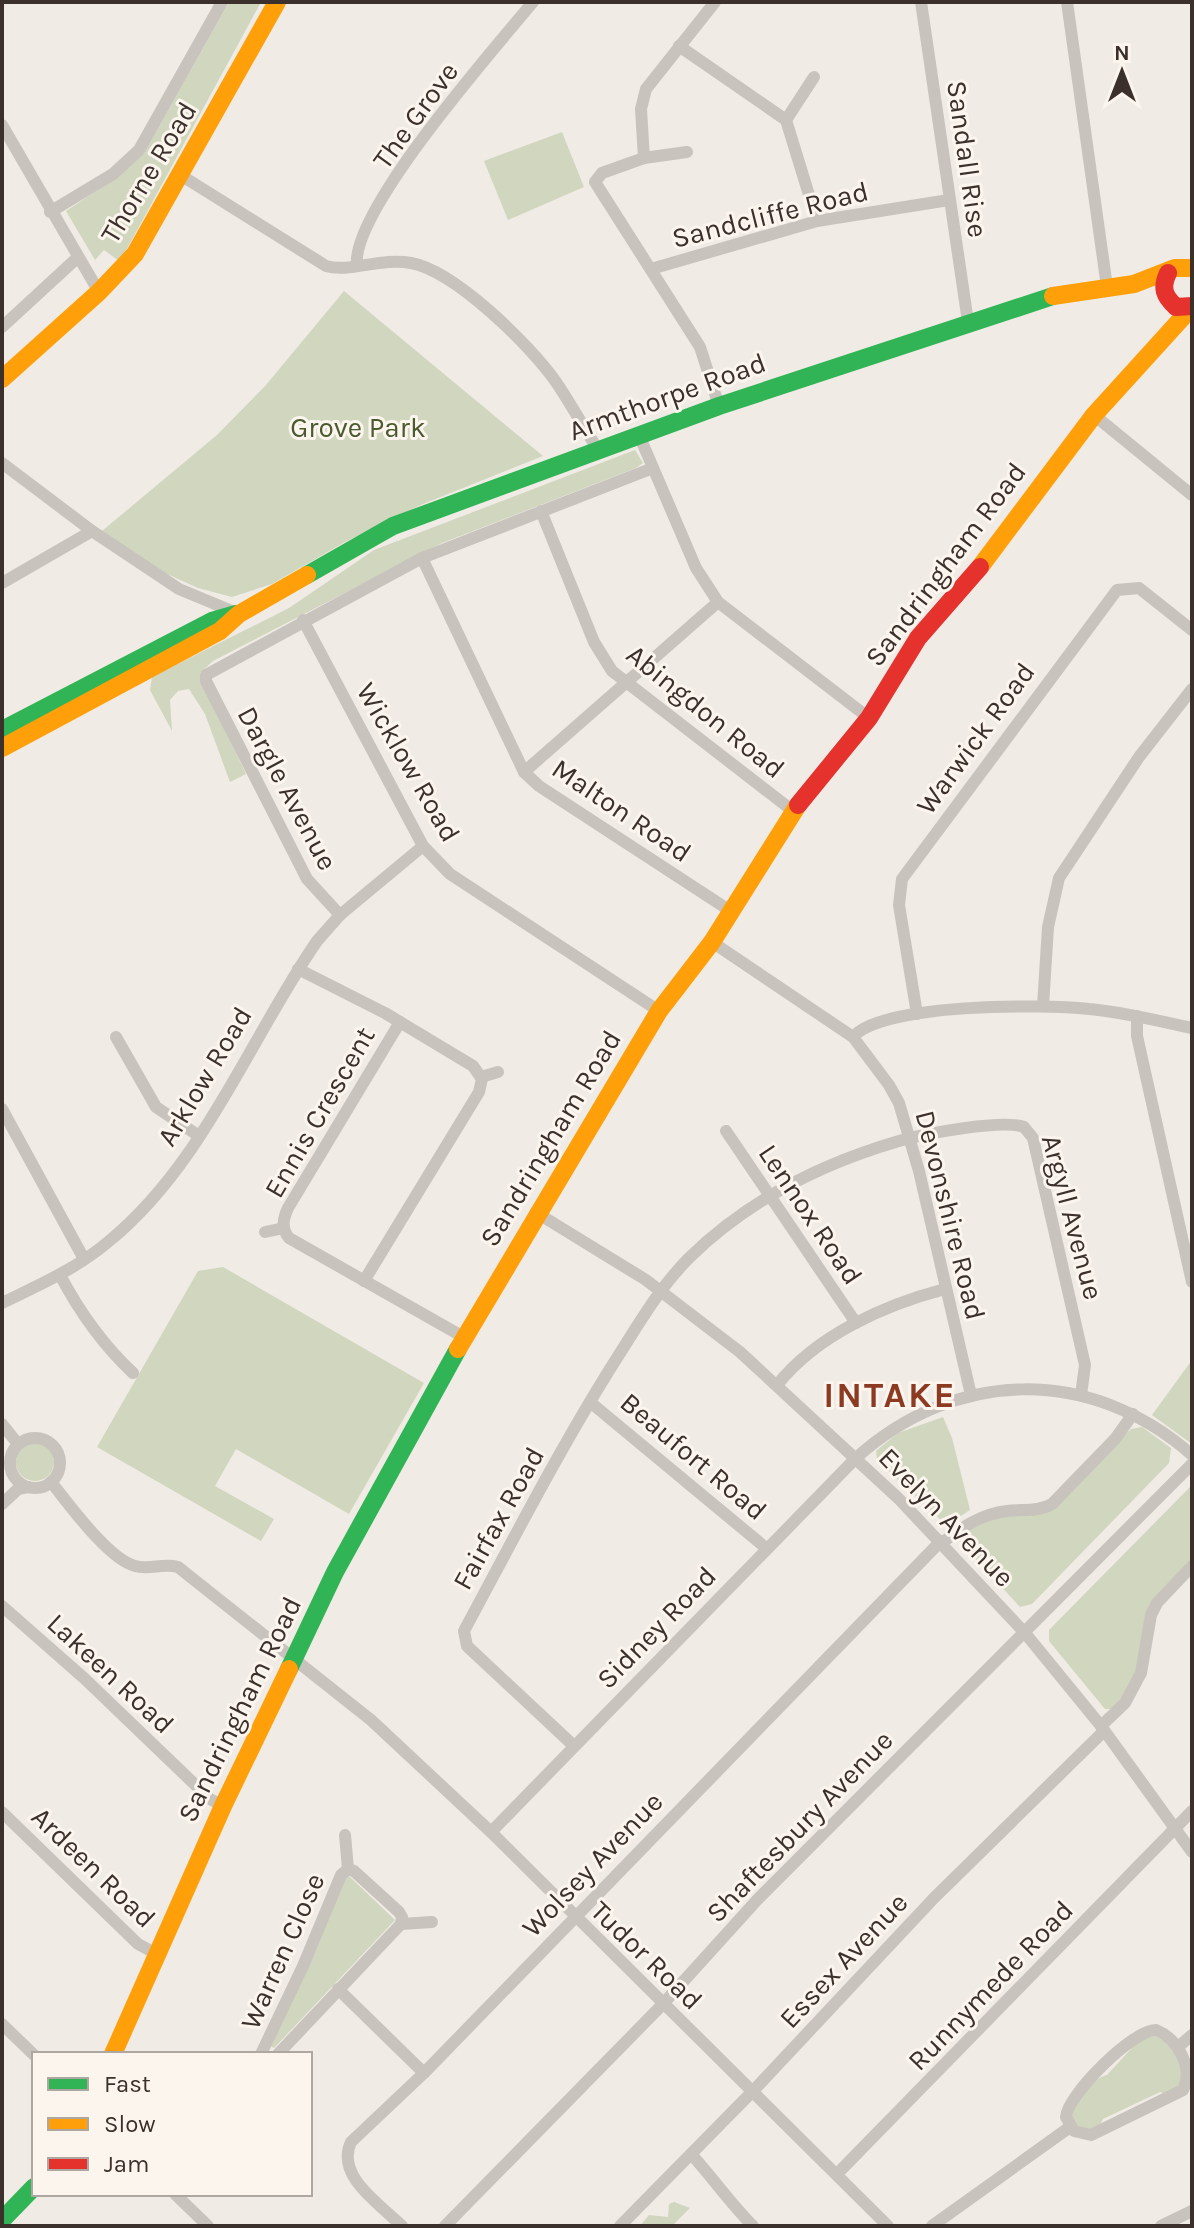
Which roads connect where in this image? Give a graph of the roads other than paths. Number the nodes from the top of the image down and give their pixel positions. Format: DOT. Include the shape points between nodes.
graph roads {
  1 [pos="222,2"];
  2 [pos="277,2"];
  3 [pos="533,2"];
  4 [pos="715,2"];
  5 [pos="921,2"];
  6 [pos="1067,2"];
  7 [pos="679,46"];
  8 [pos="814,77"];
  9 [pos="786,120"];
  10 [pos="2,125"];
  11 [pos="687,152"];
  12 [pos="644,158"];
  13 [pos="182,176"];
  14 [pos="949,200"];
  15 [pos="50,212"];
  16 [pos="817,221"];
  17 [pos="77,258"];
  18 [pos="357,266"];
  19 [pos="1192,268"];
  20 [pos="651,269"];
  21 [pos="1168,273"];
  22 [pos="1134,284"];
  23 [pos="1107,287"];
  24 [pos="99,292"];
  25 [pos="1168,301"];
  26 [pos="1192,307"];
  27 [pos="968,322"];
  28 [pos="2,327"];
  29 [pos="1166,333"];
  30 [pos="2,379"];
  31 [pos="719,406"];
  32 [pos="1094,415"];
  33 [pos="639,435"];
  34 [pos="598,450"];
  35 [pos="2,463"];
  36 [pos="653,468"];
  37 [pos="1192,495"];
  38 [pos="541,511"];
  39 [pos="92,531"];
  40 [pos="422,558"];
  41 [pos="2,583"];
  42 [pos="718,602"];
  43 [pos="239,614"];
  44 [pos="303,620"];
  45 [pos="1192,630"];
  46 [pos="625,684"];
  47 [pos="1192,689"];
  48 [pos="869,718"];
  49 [pos="2,730"];
  50 [pos="2,748"];
  51 [pos="524,772"];
  52 [pos="793,811"];
  53 [pos="423,846"];
  54 [pos="732,912"];
  55 [pos="340,915"];
  56 [pos="712,942"];
  57 [pos="298,969"];
  58 [pos="1043,1006"];
  59 [pos="659,1011"];
  60 [pos="917,1014"];
  61 [pos="1137,1016"];
  62 [pos="400,1022"];
  63 [pos="1192,1028"];
  64 [pos="116,1037"];
  65 [pos="853,1037"];
  66 [pos="498,1072"];
  67 [pos="481,1077"];
  68 [pos="2,1109"];
  69 [pos="726,1131"];
  70 [pos="199,1136"];
  71 [pos="911,1138"];
  72 [pos="771,1194"];
  73 [pos="537,1213"];
  74 [pos="284,1228"];
  75 [pos="265,1232"];
  76 [pos="84,1259"];
  77 [pos="60,1275"];
  78 [pos="364,1281"];
  79 [pos="1192,1282"];
  80 [pos="945,1289"];
  81 [pos="660,1291"];
  82 [pos="2,1303"];
  83 [pos="856,1323"];
  84 [pos="467,1339"];
  85 [pos="133,1373"];
  86 [pos="777,1385"];
  87 [pos="971,1395"];
  88 [pos="1081,1395"];
  89 [pos="590,1402"];
  90 [pos="1133,1414"];
  91 [pos="2,1424"];
  92 [pos="18,1444"];
  93 [pos="1192,1455"];
  94 [pos="856,1458"];
  95 [pos="1192,1464"];
  96 [pos="11,1469"];
  97 [pos="51,1482"];
  98 [pos="2,1483"];
  99 [pos="28,1487"];
  100 [pos="2,1504"];
  101 [pos="942,1541"];
  102 [pos="766,1548"];
  103 [pos="1192,1566"];
  104 [pos="2,1606"];
  105 [pos="1025,1633"];
  106 [pos="293,1662"];
  107 [pos="1103,1729"];
  108 [pos="574,1746"];
  109 [pos="223,1806"];
  110 [pos="1192,1811"];
  111 [pos="2,1812"];
  112 [pos="1175,1828"];
  113 [pos="491,1832"];
  114 [pos="345,1835"];
  115 [pos="1192,1852"];
  116 [pos="348,1869"];
  117 [pos="573,1917"];
  118 [pos="432,1922"];
  119 [pos="401,1924"];
  120 [pos="155,1953"];
  121 [pos="338,1989"];
  122 [pos="662,2005"];
  123 [pos="2,2024"];
  124 [pos="1192,2035"];
  125 [pos="1178,2047"];
  126 [pos="114,2052"];
  127 [pos="262,2052"];
  128 [pos="280,2052"];
  129 [pos="32,2053"];
  130 [pos="424,2073"];
  131 [pos="753,2091"];
  132 [pos="1070,2127"];
  133 [pos="691,2154"];
  134 [pos="837,2174"];
  135 [pos="32,2189"];
  136 [pos="177,2196"];
  137 [pos="1192,2211"];
  138 [pos="2,2220"];
  139 [pos="8,2226"];
  140 [pos="208,2226"];
  141 [pos="402,2226"];
  142 [pos="445,2226"];
  143 [pos="620,2226"];
  144 [pos="753,2226"];
  145 [pos="888,2226"];
  146 [pos="932,2226"];
  147 [pos="1161,2226"];
  1 -- 15 [label="street, Thorne Road" via="139,150 113,174"];
  2 -- 13 [label="street, Thorne Road"];
  3 -- 18 [label="street, The Grove" via="427,132 358,241"];
  4 -- 7 [label="street"];
  5 -- 14 [label="street, Sandall Rise"];
  6 -- 23 [label="street"];
  7 -- 9 [label="street"];
  7 -- 12 [label="street" via="642,99"];
  8 -- 9 [label="street"];
  9 -- 16 [label="street"];
  10 -- 15 [label="street"];
  11 -- 12 [label="street"];
  12 -- 20 [label="street" via="602,173 595,182"];
  13 -- 18 [label="street" via="326,266"];
  13 -- 24 [label="street, Thorne Road" via="135,254"];
  14 -- 16 [label="street, Sandcliffe Road"];
  14 -- 27 [label="street, Sandall Rise"];
  15 -- 17 [label="street"];
  16 -- 20 [label="street, Sandcliffe Road"];
  17 -- 24 [label="street"];
  17 -- 28 [label="street, Thorne Road"];
  18 -- 34 [label="street" via="392,260 444,275 540,363"];
  19 -- 21 [label="street, Armthorpe Road"];
  20 -- 31 [label="street" via="700,347"];
  21 -- 22 [label="street, Armthorpe Road"];
  21 -- 25 [label="street" via="1163,283"];
  22 -- 23 [label="street, Armthorpe Road"];
  22 -- 25 [label="street, Armthorpe Road"];
  23 -- 27 [label="street, Armthorpe Road" via="1054,296"];
  24 -- 30 [label="street, Thorne Road"];
  25 -- 26 [label="street, Armthorpe Road"];
  25 -- 29 [label="street"];
  26 -- 29 [label="street, Sandringham Road"];
  27 -- 31 [label="street, Armthorpe Road"];
  29 -- 32 [label="street, Sandringham Road"];
  31 -- 33 [label="street, Armthorpe Road"];
  32 -- 37 [label="street"];
  32 -- 48 [label="street, Sandringham Road" via="998,547 918,638"];
  33 -- 34 [label="street, Armthorpe Road"];
  33 -- 36 [label="street"];
  34 -- 43 [label="street, Armthorpe Road" via="393,526"];
  35 -- 39 [label="street"];
  36 -- 38 [label="street"];
  36 -- 42 [label="street" via="696,568"];
  38 -- 40 [label="street"];
  38 -- 46 [label="street, Abingdon Road" via="594,642"];
  39 -- 41 [label="street"];
  39 -- 43 [label="street" via="179,589"];
  40 -- 44 [label="street"];
  40 -- 51 [label="street, Malton Road"];
  42 -- 46 [label="street"];
  42 -- 48 [label="street"];
  43 -- 49 [label="street, Armthorpe Road" via="212,621"];
  43 -- 50 [label="street, Armthorpe Road" via="220,631"];
  44 -- 53 [label="street, Wicklow Road"];
  44 -- 55 [label="street, Dargle Avenue" via="206,675 206,681 307,879"];
  45 -- 60 [label="street, Warwick Road" via="1139,588 1117,590 902,879 899,905"];
  46 -- 51 [label="street"];
  46 -- 52 [label="street, Abingdon Road"];
  47 -- 58 [label="street" via="1139,757 1059,878 1048,927"];
  48 -- 52 [label="street, Sandringham Road"];
  51 -- 54 [label="street, Malton Road"];
  52 -- 54 [label="street, Sandringham Road"];
  53 -- 55 [label="street, Arklow Road"];
  53 -- 59 [label="street, Wicklow Road" via="450,874"];
  54 -- 56 [label="street, Sandringham Road"];
  55 -- 57 [label="street, Arklow Road"];
  56 -- 59 [label="street, Sandringham Road"];
  56 -- 65 [label="street, Devonshire Road"];
  57 -- 62 [label="street"];
  57 -- 70 [label="street, Arklow Road"];
  58 -- 60 [label="street"];
  58 -- 61 [label="street"];
  59 -- 73 [label="street, Sandringham Road"];
  60 -- 65 [label="street" via="866,1026"];
  61 -- 63 [label="street"];
  61 -- 79 [label="street" via="1137,1036"];
  62 -- 67 [label="street" via="473,1066"];
  62 -- 74 [label="street, Ennis Crescent" via="288,1208"];
  64 -- 70 [label="street" via="156,1107"];
  65 -- 71 [label="street, Devonshire Road" via="889,1085"];
  66 -- 67 [label="street"];
  67 -- 78 [label="street" via="479,1092"];
  68 -- 76 [label="street"];
  69 -- 72 [label="street, Lennox Road"];
  70 -- 76 [label="street, Arklow Road" via="129,1224"];
  71 -- 72 [label="street, Argyll Avenue" via="851,1155"];
  71 -- 80 [label="street, Devonshire Road"];
  71 -- 88 [label="street, Argyll Avenue" via="1018,1125 1031,1132 1085,1365"];
  72 -- 81 [label="street, Argyll Avenue" via="690,1257"];
  72 -- 83 [label="street, Lennox Road"];
  73 -- 81 [label="street, Evelyn Avenue"];
  73 -- 84 [label="street, Sandringham Road"];
  74 -- 75 [label="street, Ennis Crescent"];
  74 -- 78 [label="street, Ennis Crescent" via="289,1238"];
  76 -- 77 [label="street, Arklow Road"];
  77 -- 82 [label="street, Arklow Road"];
  77 -- 85 [label="street" via="78,1310"];
  78 -- 84 [label="street, Ennis Crescent"];
  80 -- 83 [label="street" via="910,1298"];
  80 -- 87 [label="street, Devonshire Road"];
  81 -- 86 [label="street, Evelyn Avenue"];
  81 -- 89 [label="street, Fairfax Road"];
  83 -- 86 [label="street" via="811,1351"];
  84 -- 106 [label="street, Sandringham Road" via="416,1419"];
  86 -- 94 [label="street, Evelyn Avenue"];
  87 -- 88 [label="street, Sidney Road" via="1038,1389"];
  87 -- 94 [label="street, Sidney Road" via="908,1418"];
  88 -- 90 [label="street, Sidney Road"];
  89 -- 102 [label="street, Beaufort Road"];
  89 -- 108 [label="street, Fairfax Road" via="464,1631 467,1646"];
  90 -- 93 [label="street, Sidney Road"];
  90 -- 101 [label="street, Wolsey Avenue" via="1052,1504 980,1518"];
  91 -- 92 [label="street"];
  92 -- 96 [label="street"];
  92 -- 97 [label="street" via="39,1438 52,1445 60,1461"];
  94 -- 101 [label="street, Evelyn Avenue"];
  94 -- 102 [label="street, Sidney Road"];
  95 -- 105 [label="street, Shaftesbury Avenue"];
  96 -- 98 [label="street"];
  96 -- 99 [label="street"];
  97 -- 99 [label="street"];
  97 -- 106 [label="street, Tudor Road" via="126,1562 178,1567"];
  99 -- 100 [label="street"];
  101 -- 105 [label="street, Evelyn Avenue"];
  101 -- 117 [label="street, Wolsey Avenue"];
  102 -- 108 [label="street, Sidney Road"];
  103 -- 107 [label="street, Essex Avenue" via="1157,1603 1137,1681"];
  104 -- 109 [label="street, Lakeen Road"];
  105 -- 107 [label="street, Evelyn Avenue"];
  105 -- 122 [label="street, Shaftesbury Avenue" via="757,1900"];
  106 -- 109 [label="street, Sandringham Road"];
  106 -- 113 [label="street, Tudor Road" via="371,1720"];
  107 -- 112 [label="street, Evelyn Avenue"];
  107 -- 131 [label="street, Essex Avenue" via="934,1898"];
  108 -- 113 [label="street, Sidney Road"];
  109 -- 120 [label="street, Sandringham Road"];
  110 -- 112 [label="street, Runnymede Road"];
  111 -- 120 [label="street, Ardeen Road" via="138,1944"];
  112 -- 115 [label="street, Evelyn Avenue"];
  112 -- 134 [label="street, Runnymede Road"];
  113 -- 117 [label="street, Tudor Road"];
  114 -- 116 [label="street, Warren Close"];
  116 -- 119 [label="street, Warren Close" via="399,1912"];
  116 -- 127 [label="street, Warren Close"];
  117 -- 122 [label="street, Tudor Road"];
  117 -- 130 [label="street, Wolsey Avenue"];
  118 -- 119 [label="street"];
  119 -- 121 [label="street, Warren Close"];
  120 -- 126 [label="street, Sandringham Road"];
  121 -- 128 [label="street, Warren Close"];
  121 -- 130 [label="street"];
  122 -- 131 [label="street, Tudor Road"];
  122 -- 142 [label="street, Shaftesbury Avenue"];
  123 -- 129 [label="street"];
  124 -- 125 [label="street"];
  125 -- 132 [label="street" via="1156,2030 1136,2035 1071,2099 1066,2112"];
  125 -- 132 [label="street" via="1189,2070 1183,2090 1091,2135"];
  130 -- 141 [label="street, Wolsey Avenue" via="351,2142 346,2153 348,2172"];
  131 -- 133 [label="street, Essex Avenue"];
  131 -- 134 [label="street, Tudor Road"];
  132 -- 146 [label="street"];
  133 -- 143 [label="street, Essex Avenue"];
  133 -- 144 [label="street"];
  134 -- 145 [label="street, Tudor Road"];
  135 -- 138 [label="street"];
  136 -- 140 [label="street"];
  137 -- 147 [label="street"];
  138 -- 139 [label="street"];
}
